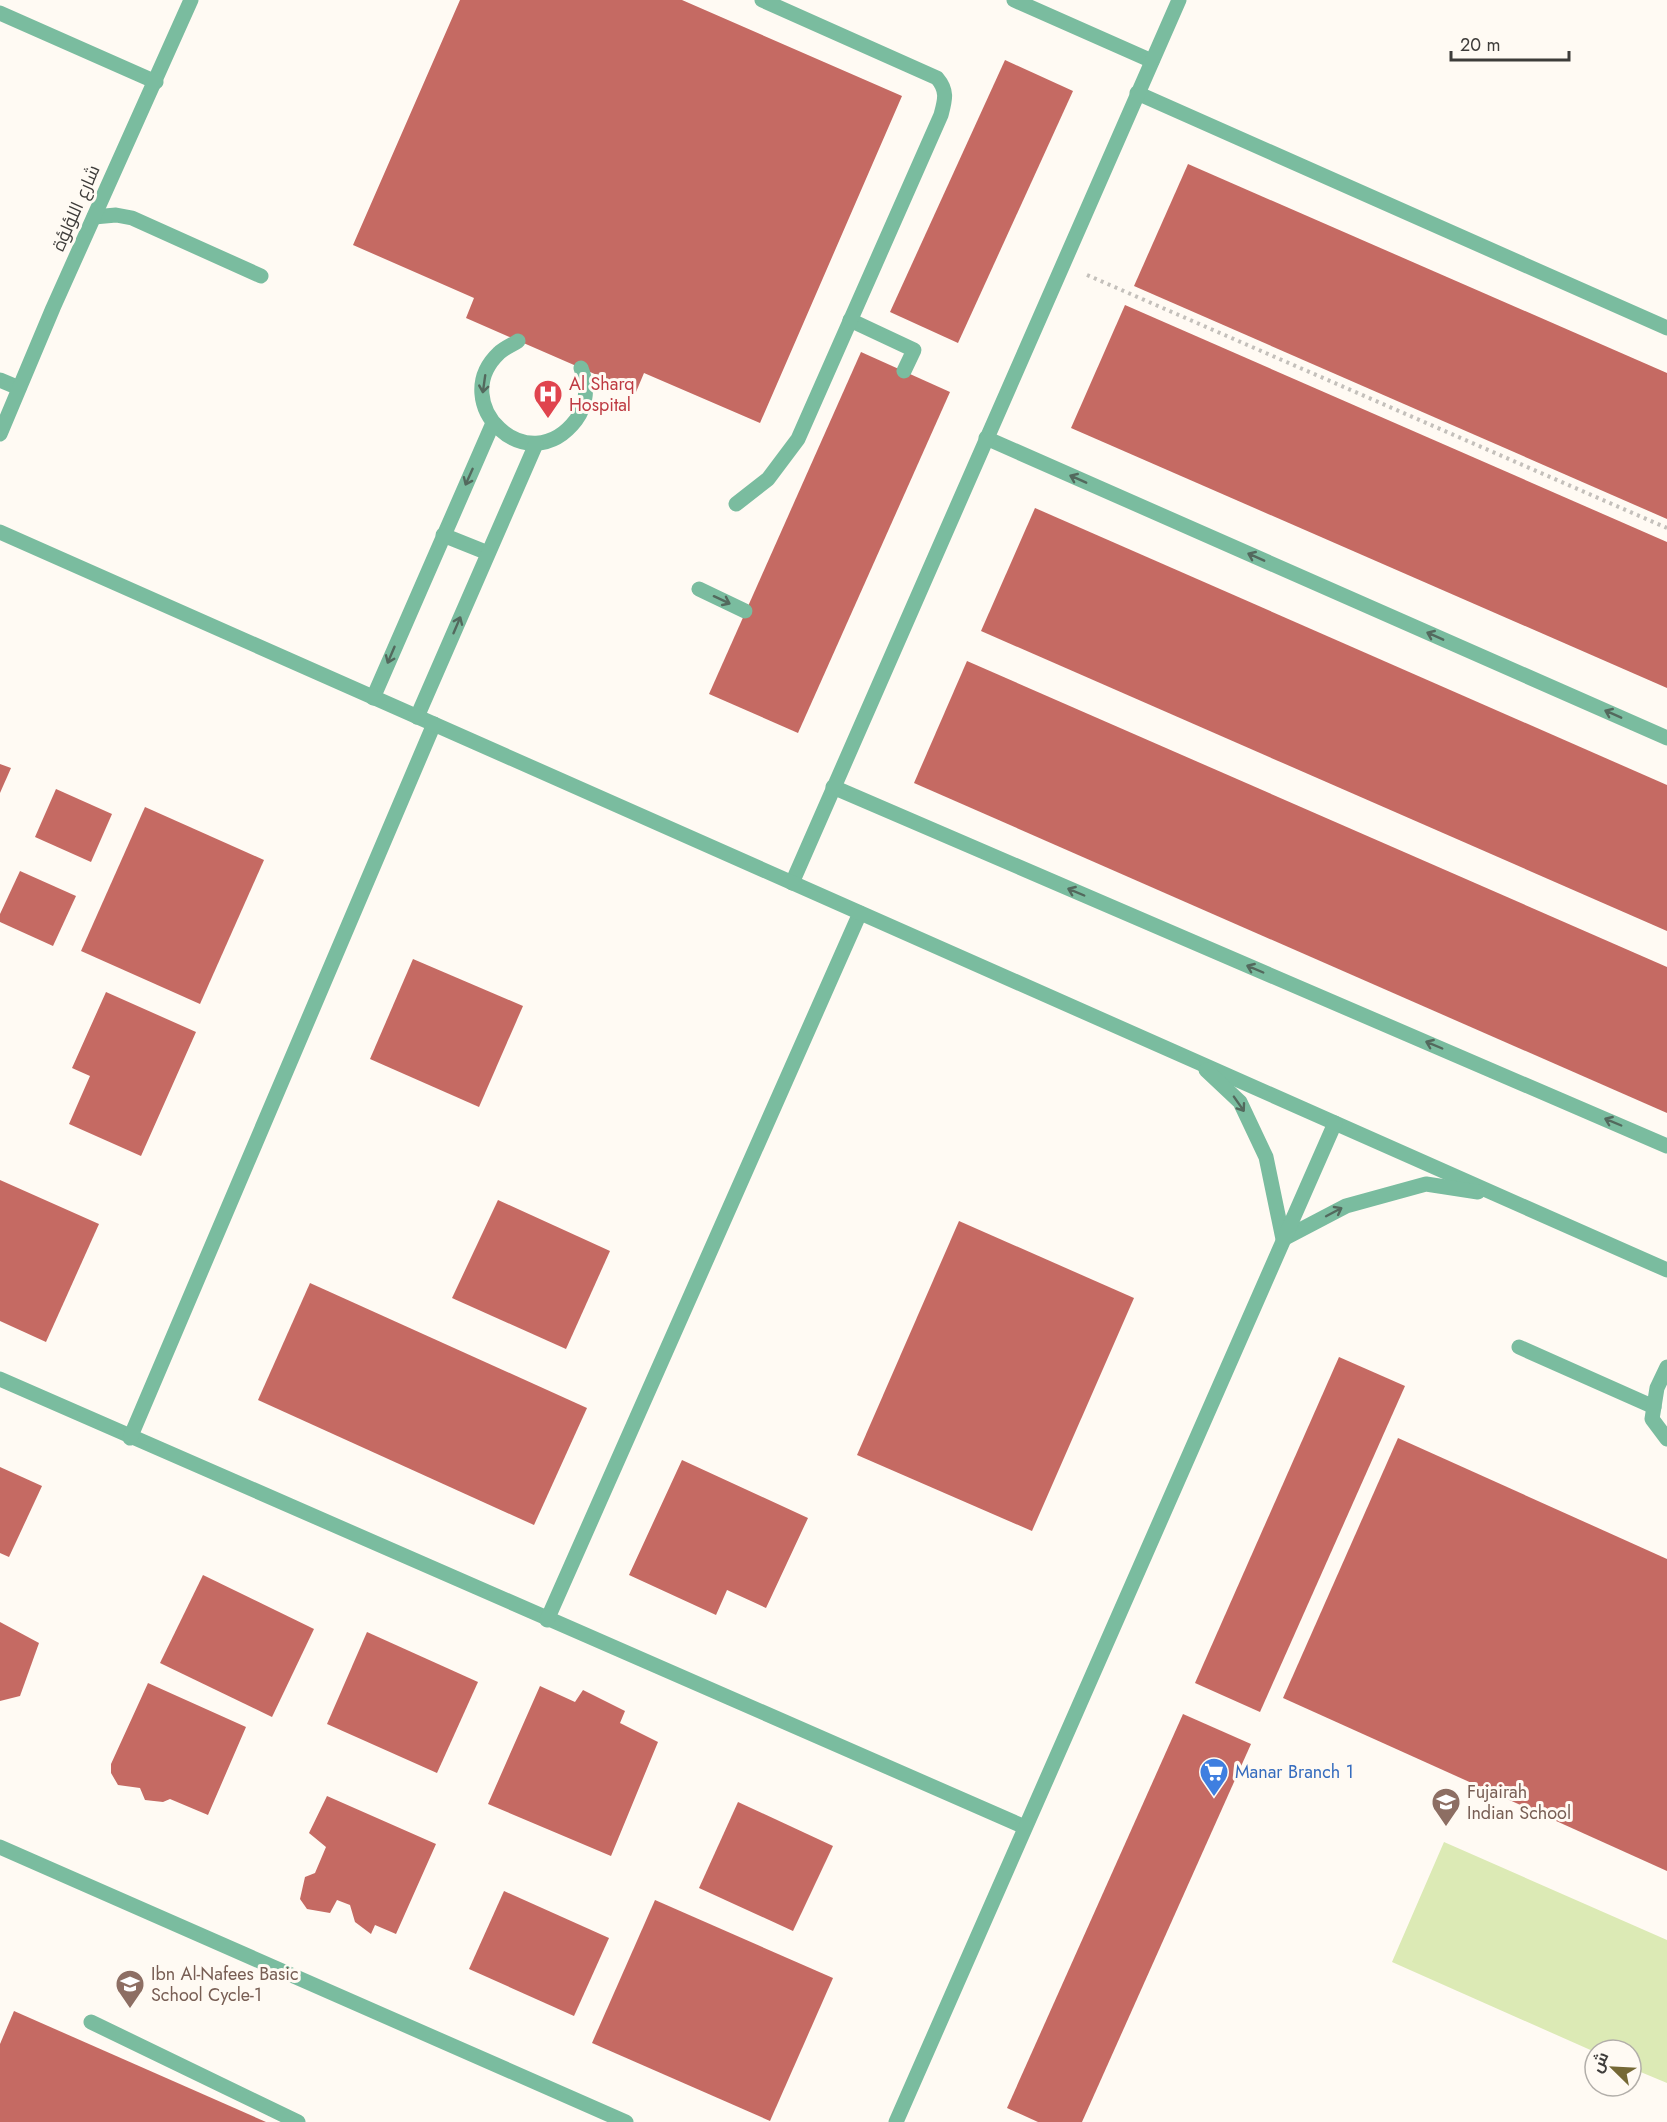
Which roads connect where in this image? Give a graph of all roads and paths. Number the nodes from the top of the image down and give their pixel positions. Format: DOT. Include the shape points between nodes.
graph roads {
  1 [pos="191,0"];
  2 [pos="762,0"];
  3 [pos="1014,0"];
  4 [pos="1179,0"];
  5 [pos="0,13"];
  6 [pos="1152,61"];
  7 [pos="156,82"];
  8 [pos="1137,93"];
  9 [pos="94,217"];
  10 [pos="1062,264"];
  11 [pos="261,276"];
  12 [pos="850,320"];
  13 [pos="1667,328"];
  14 [pos="519,341"];
  15 [pos="581,368"];
  16 [pos="904,371"];
  17 [pos="0,380"];
  18 [pos="19,388"];
  19 [pos="493,423"];
  20 [pos="0,434"];
  21 [pos="986,438"];
  22 [pos="536,444"];
  23 [pos="736,504"];
  24 [pos="1667,528"];
  25 [pos="0,532"];
  26 [pos="443,535"];
  27 [pos="488,553"];
  28 [pos="699,589"];
  29 [pos="746,611"];
  30 [pos="373,698"];
  31 [pos="417,717"];
  32 [pos="434,724"];
  33 [pos="1667,738"];
  34 [pos="833,787"];
  35 [pos="792,883"];
  36 [pos="860,913"];
  37 [pos="1198,1062"];
  38 [pos="1335,1123"];
  39 [pos="1667,1146"];
  40 [pos="1499,1195"];
  41 [pos="1283,1239"];
  42 [pos="1667,1270"];
  43 [pos="1519,1347"];
  44 [pos="1667,1367"];
  45 [pos="0,1379"];
  46 [pos="1654,1407"];
  47 [pos="130,1438"];
  48 [pos="1667,1439"];
  49 [pos="547,1620"];
  50 [pos="1025,1827"];
  51 [pos="0,1846"];
  52 [pos="91,2022"];
  53 [pos="298,2122"];
  54 [pos="626,2122"];
  55 [pos="896,2122"];
  1 -- 7 [label="street, شارع اللؤلؤة"];
  2 -- 12 [label="street" via="937,78 944,86 946,98 941,115"];
  3 -- 6 [label="street"];
  4 -- 6 [label="street"];
  5 -- 7 [label="street"];
  6 -- 8 [label="street"];
  7 -- 9 [label="street, شارع اللؤلؤة"];
  8 -- 10 [label="street"];
  8 -- 13 [label="street"];
  9 -- 11 [label="street" via="132,218"];
  9 -- 18 [label="street, شارع اللؤلؤة"];
  10 -- 21 [label="street"];
  10 -- 24 [label="path"];
  12 -- 16 [label="street" via="914,350"];
  12 -- 23 [label="street" via="798,439 768,479"];
  14 -- 19 [label="street, one-way" via="499,352 485,374 483,403"];
  15 -- 22 [label="street" via="586,394 581,414 555,439"];
  17 -- 18 [label="street"];
  18 -- 20 [label="street, شارع اللؤلؤة"];
  19 -- 22 [label="street" via="508,437"];
  19 -- 26 [label="street, one-way"];
  33 -- 21 [label="street, one-way"];
  21 -- 34 [label="street"];
  22 -- 27 [label="street"];
  25 -- 30 [label="street"];
  26 -- 27 [label="street"];
  26 -- 30 [label="street, one-way"];
  31 -- 27 [label="street, one-way"];
  28 -- 29 [label="street, one-way"];
  30 -- 31 [label="street"];
  31 -- 32 [label="street"];
  32 -- 35 [label="street"];
  32 -- 47 [label="street"];
  34 -- 35 [label="street"];
  39 -- 34 [label="street, one-way"];
  35 -- 36 [label="street"];
  36 -- 37 [label="street"];
  36 -- 49 [label="street"];
  37 -- 38 [label="street"];
  37 -- 41 [label="street, one-way" via="1240,1102 1266,1157"];
  38 -- 40 [label="street"];
  38 -- 41 [label="street"];
  41 -- 40 [label="street, one-way" via="1346,1206 1426,1184"];
  40 -- 42 [label="street"];
  41 -- 50 [label="street"];
  43 -- 46 [label="street"];
  44 -- 46 [label="street"];
  45 -- 47 [label="street"];
  46 -- 48 [label="street" via="1652,1419"];
  47 -- 49 [label="street"];
  49 -- 50 [label="street"];
  50 -- 55 [label="street"];
  51 -- 54 [label="street"];
  52 -- 53 [label="street"];
}
